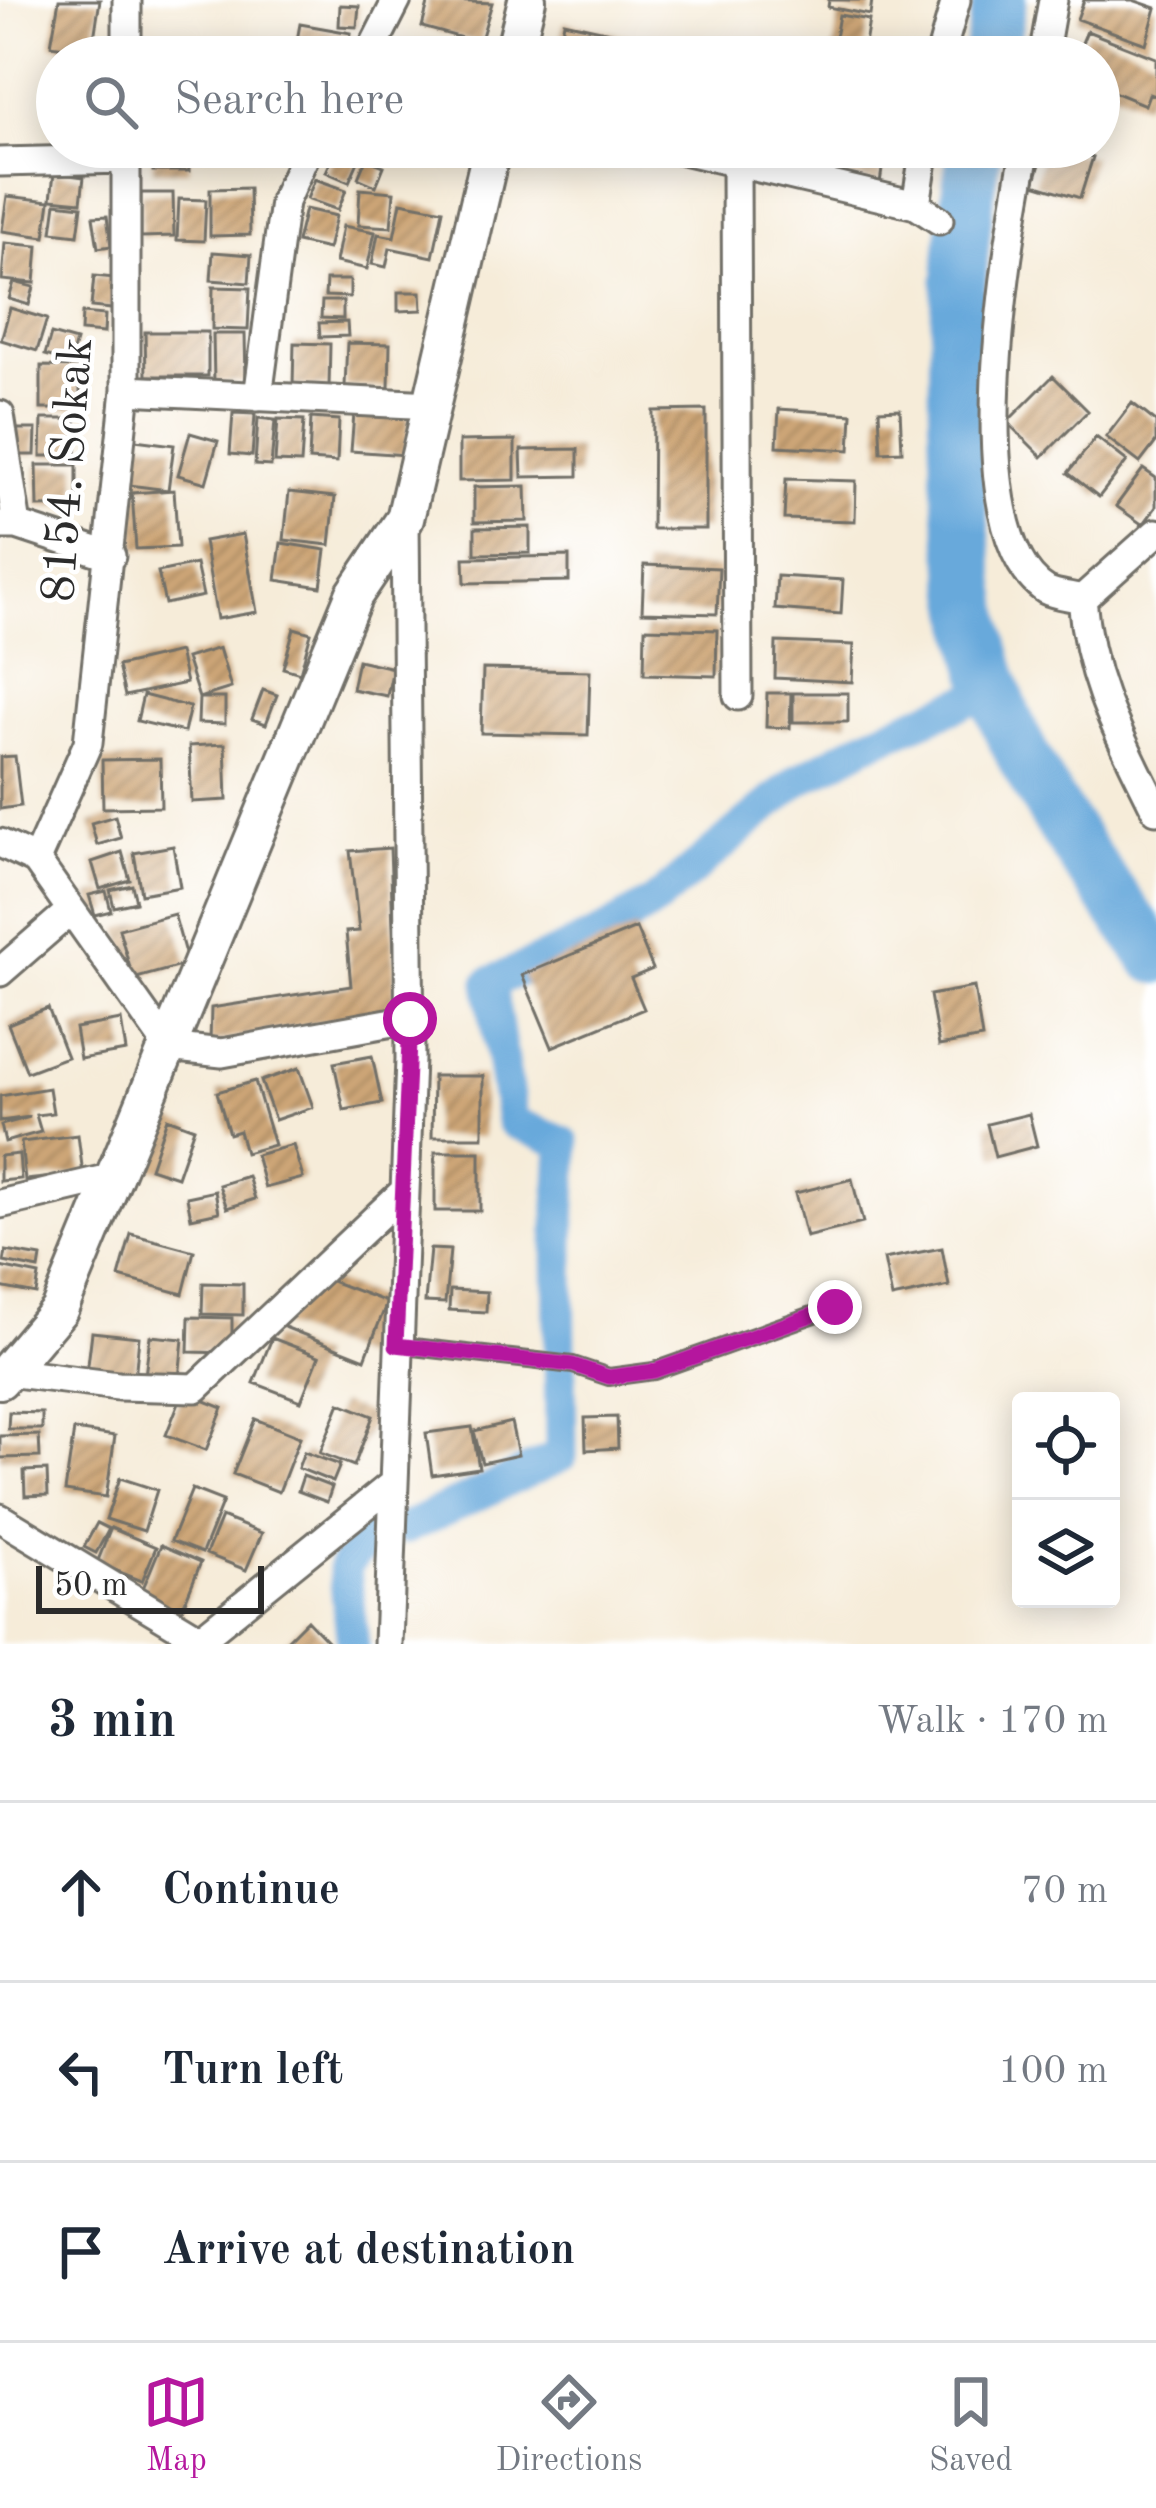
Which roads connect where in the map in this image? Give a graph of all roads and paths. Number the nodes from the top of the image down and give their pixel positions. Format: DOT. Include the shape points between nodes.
graph roads {
  1 [pos="127,0"];
  2 [pos="398,0"];
  3 [pos="527,0"];
  4 [pos="956,0"];
  5 [pos="1053,0"];
  6 [pos="127,36"];
  7 [pos="379,36"];
  8 [pos="518,36"];
  9 [pos="946,36"];
  10 [pos="1046,36"];
  11 [pos="36,159"];
  12 [pos="0,162"];
  13 [pos="126,168"];
  14 [pos="299,168"];
  15 [pos="487,168"];
  16 [pos="736,168"];
  17 [pos="748,168"];
  18 [pos="926,168"];
  19 [pos="1023,168"];
  20 [pos="126,390"];
  21 [pos="258,397"];
  22 [pos="434,405"];
  23 [pos="0,415"];
  24 [pos="406,519"];
  25 [pos="9,525"];
  26 [pos="1156,532"];
  27 [pos="111,556"];
  28 [pos="1082,598"];
  29 [pos="738,696"];
  30 [pos="1156,811"];
  31 [pos="0,843"];
  32 [pos="36,860"];
  33 [pos="68,912"];
  34 [pos="0,972"];
  35 [pos="410,1019"];
  36 [pos="167,1047"];
  37 [pos="114,1177"];
  38 [pos="401,1194"];
  39 [pos="0,1204"];
  40 [pos="835,1307"];
  41 [pos="396,1345"];
  42 [pos="3,1376"];
  43 [pos="390,1486"];
  44 [pos="0,1518"];
  45 [pos="196,1640"];
  46 [pos="388,1644"];
  1 -- 6 [label="street"];
  2 -- 7 [label="street"];
  3 -- 8 [label="street"];
  4 -- 9 [label="street"];
  5 -- 10 [label="street"];
  11 -- 12 [label="street"];
  13 -- 20 [label="street, 8154. Sokak"];
  14 -- 21 [label="street" via="284,202"];
  15 -- 22 [label="street"];
  16 -- 29 [label="street"];
  17 -- 18 [label="street" via="927,212"];
  19 -- 28 [label="street" via="998,353 995,476 1013,548 1046,590"];
  20 -- 21 [label="street"];
  20 -- 27 [label="street, 8154. Sokak"];
  21 -- 22 [label="street"];
  22 -- 24 [label="street"];
  23 -- 25 [label="street"];
  24 -- 35 [label="street"];
  24 -- 36 [label="street" via="355,595"];
  25 -- 27 [label="street"];
  26 -- 28 [label="street"];
  27 -- 32 [label="street, 8154. Sokak" via="88,743"];
  28 -- 30 [label="street" via="1086,652 1104,705"];
  31 -- 32 [label="street"];
  32 -- 33 [label="street"];
  33 -- 34 [label="street"];
  33 -- 36 [label="street"];
  35 -- 36 [label="street" via="221,1053"];
  35 -- 38 [label="street"];
  36 -- 37 [label="street"];
  37 -- 39 [label="street"];
  37 -- 42 [label="street" via="59,1310"];
  38 -- 41 [label="street"];
  38 -- 42 [label="street" via="196,1388"];
  40 -- 41 [label="lane" via="654,1371 609,1377 573,1365"];
  41 -- 43 [label="street"];
  43 -- 45 [label="street"];
  43 -- 46 [label="street"];
  44 -- 45 [label="street"];
}
